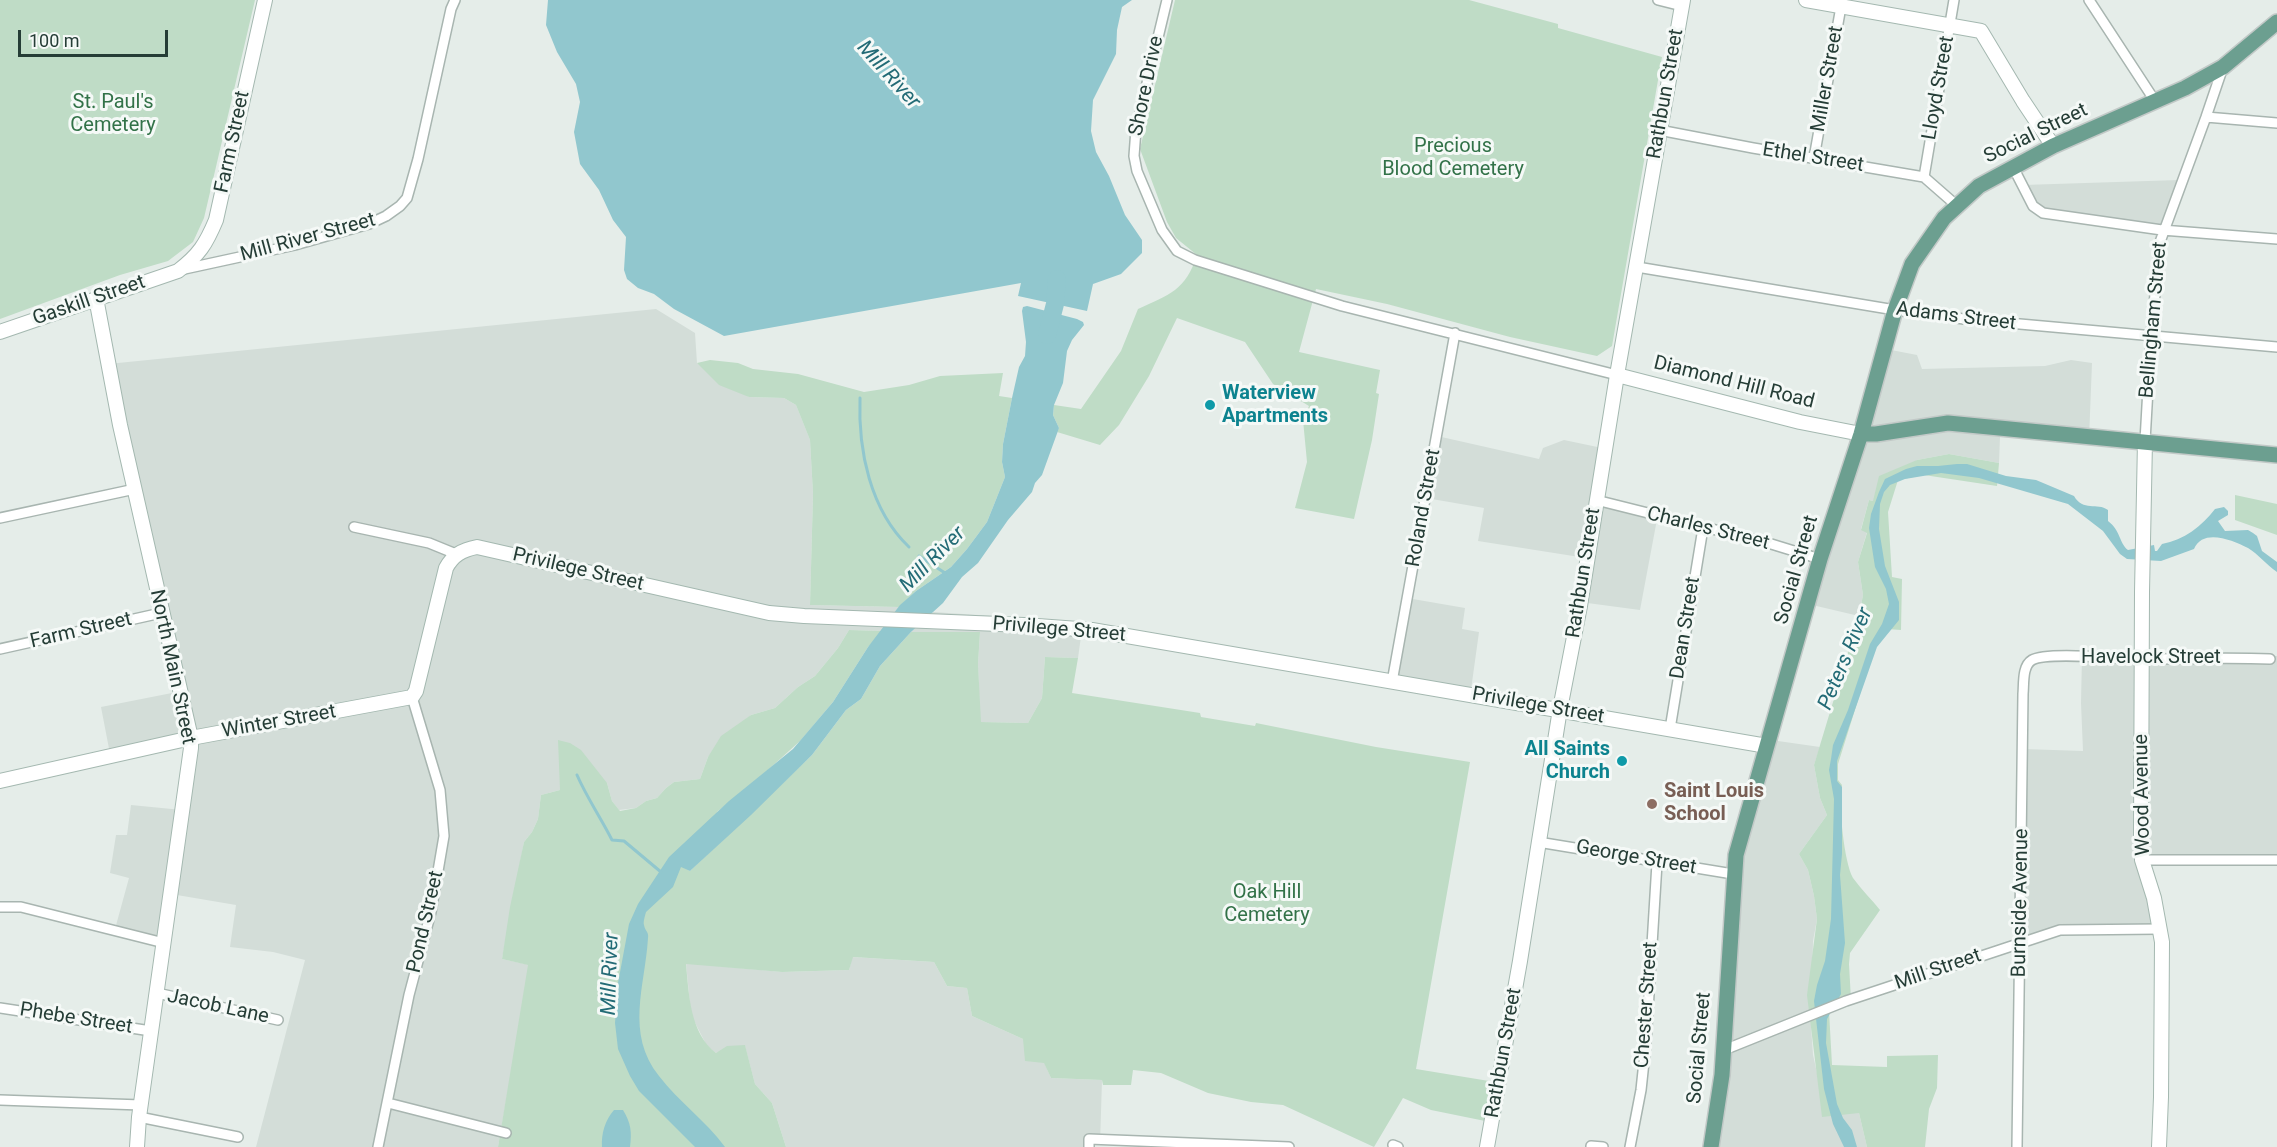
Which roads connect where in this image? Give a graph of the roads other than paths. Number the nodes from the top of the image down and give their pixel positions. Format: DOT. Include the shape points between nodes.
graph roads {
  1 [pos="265,0"];
  2 [pos="455,0"];
  3 [pos="1167,0"];
  4 [pos="1659,0"];
  5 [pos="1806,0"];
  6 [pos="1954,0"];
  7 [pos="2089,0"];
  8 [pos="1682,3"];
  9 [pos="1841,3"];
  10 [pos="2277,22"];
  11 [pos="1950,26"];
  12 [pos="2223,67"];
  13 [pos="2155,101"];
  14 [pos="2206,117"];
  15 [pos="2277,123"];
  16 [pos="1659,130"];
  17 [pos="2053,146"];
  18 [pos="1814,158"];
  19 [pos="2013,167"];
  20 [pos="1924,177"];
  21 [pos="1956,205"];
  22 [pos="2162,230"];
  23 [pos="2277,239"];
  24 [pos="1195,260"];
  25 [pos="1637,267"];
  26 [pos="178,271"];
  27 [pos="96,298"];
  28 [pos="1895,310"];
  29 [pos="0,332"];
  30 [pos="1455,333"];
  31 [pos="2151,336"];
  32 [pos="2277,347"];
  33 [pos="1617,375"];
  34 [pos="1861,434"];
  35 [pos="2145,441"];
  36 [pos="2277,455"];
  37 [pos="135,489"];
  38 [pos="1596,500"];
  39 [pos="0,518"];
  40 [pos="354,527"];
  41 [pos="1703,528"];
  42 [pos="456,555"];
  43 [pos="1821,559"];
  44 [pos="161,613"];
  45 [pos="0,649"];
  46 [pos="2270,658"];
  47 [pos="2142,659"];
  48 [pos="2032,660"];
  49 [pos="1392,681"];
  50 [pos="411,697"];
  51 [pos="1560,709"];
  52 [pos="1670,729"];
  53 [pos="191,738"];
  54 [pos="1767,746"];
  55 [pos="0,781"];
  56 [pos="1538,842"];
  57 [pos="2142,860"];
  58 [pos="2277,860"];
  59 [pos="1658,863"];
  60 [pos="1733,874"];
  61 [pos="0,907"];
  62 [pos="2160,929"];
  63 [pos="164,943"];
  64 [pos="2020,943"];
  65 [pos="157,993"];
  66 [pos="0,1008"];
  67 [pos="278,1020"];
  68 [pos="151,1031"];
  69 [pos="1724,1050"];
  70 [pos="0,1100"];
  71 [pos="388,1103"];
  72 [pos="140,1111"];
  73 [pos="506,1133"];
  74 [pos="238,1137"];
  75 [pos="1591,1146"];
  76 [pos="137,1147"];
  77 [pos="378,1147"];
  78 [pos="1089,1147"];
  79 [pos="1289,1147"];
  80 [pos="1487,1147"];
  81 [pos="1603,1147"];
  82 [pos="1630,1147"];
  83 [pos="1711,1147"];
  84 [pos="2017,1147"];
  85 [pos="2159,1147"];
  1 -- 26 [label="main road, Farm Street" via="216,220 203,248"];
  2 -- 26 [label="street, Mill River Street" via="411,187 400,206 369,224 295,246"];
  3 -- 24 [label="street, Shore Drive" via="1136,129 1134,156 1162,230 1177,251"];
  4 -- 8 [label="street"];
  5 -- 9 [label="main road"];
  6 -- 11 [label="street, Lloyd Street"];
  7 -- 13 [label="street"];
  8 -- 16 [label="main road, Rathbun Street"];
  9 -- 11 [label="main road"];
  9 -- 18 [label="street, Miller Street"];
  10 -- 12 [label="main road, Social Street"];
  11 -- 17 [label="main road" via="1981,31"];
  11 -- 20 [label="street, Lloyd Street"];
  12 -- 13 [label="main road, Social Street"];
  12 -- 14 [label="street, Bellingham Street"];
  13 -- 17 [label="main road, Social Street"];
  14 -- 15 [label="street"];
  14 -- 22 [label="street, Bellingham Street"];
  16 -- 18 [label="street, Ethel Street"];
  16 -- 25 [label="main road, Rathbun Street"];
  17 -- 19 [label="main road, Social Street"];
  18 -- 20 [label="street, Ethel Street"];
  19 -- 21 [label="main road, Social Street"];
  19 -- 22 [label="street" via="2033,206 2043,213"];
  20 -- 21 [label="street"];
  21 -- 28 [label="main road, Social Street" via="1912,264"];
  22 -- 23 [label="street"];
  22 -- 31 [label="street, Bellingham Street"];
  24 -- 30 [label="street, Diamond Hill Road" via="1342,306"];
  25 -- 28 [label="street, Adams Street"];
  25 -- 33 [label="main road, Rathbun Street"];
  26 -- 27 [label="main road, Gaskill Street"];
  27 -- 29 [label="main road, Gaskill Street"];
  27 -- 37 [label="main road, North Main Street"];
  28 -- 31 [label="street, Adams Street"];
  28 -- 34 [label="main road, Social Street"];
  30 -- 33 [label="street, Diamond Hill Road"];
  30 -- 49 [label="street, Roland Street"];
  31 -- 32 [label="street, Adams Street"];
  31 -- 35 [label="street, Bellingham Street"];
  33 -- 34 [label="main road, Diamond Hill Road"];
  33 -- 38 [label="main road, Rathbun Street"];
  34 -- 35 [label="main road, Diamond Hill Road" via="1948,423"];
  34 -- 43 [label="main road, Social Street"];
  35 -- 36 [label="main road, Diamond Hill Road"];
  35 -- 47 [label="main road, Wood Avenue"];
  37 -- 39 [label="street"];
  37 -- 44 [label="main road, North Main Street"];
  38 -- 41 [label="street, Charles Street"];
  38 -- 51 [label="main road, Rathbun Street"];
  40 -- 42 [label="street" via="429,543"];
  41 -- 43 [label="street, Charles Street"];
  41 -- 52 [label="street, Dean Street"];
  42 -- 49 [label="main road, Privilege Street" via="477,548 770,613 1092,630"];
  42 -- 50 [label="main road" via="446,568 416,691"];
  43 -- 54 [label="main road, Social Street"];
  44 -- 45 [label="street, Farm Street"];
  44 -- 53 [label="main road, North Main Street"];
  46 -- 47 [label="street, Havelock Street"];
  47 -- 48 [label="street, Havelock Street"];
  47 -- 57 [label="main road, Wood Avenue"];
  48 -- 64 [label="street, Burnside Avenue" via="2025,671 2023,694"];
  49 -- 51 [label="main road, Privilege Street"];
  50 -- 53 [label="main road, Winter Street"];
  50 -- 71 [label="street, Pond Street" via="440,790 444,836"];
  51 -- 52 [label="main road, Privilege Street"];
  51 -- 56 [label="main road, Rathbun Street"];
  52 -- 54 [label="main road, Privilege Street"];
  53 -- 55 [label="main road, Winter Street"];
  53 -- 63 [label="main road, North Main Street"];
  54 -- 60 [label="main road, Social Street"];
  56 -- 59 [label="street, George Street"];
  56 -- 80 [label="main road, Rathbun Street"];
  57 -- 58 [label="street"];
  57 -- 62 [label="main road, Wood Avenue"];
  59 -- 60 [label="street, George Street"];
  59 -- 82 [label="street, Chester Street" via="1645,1055"];
  60 -- 69 [label="main road, Social Street"];
  61 -- 63 [label="street" via="21,908"];
  62 -- 64 [label="street, Mill Street" via="2060,930"];
  62 -- 85 [label="main road, Wood Avenue"];
  63 -- 65 [label="main road, North Main Street"];
  64 -- 69 [label="street, Mill Street" via="1846,1001"];
  64 -- 84 [label="street, Burnside Avenue"];
  65 -- 67 [label="street, Jacob Lane"];
  65 -- 68 [label="main road, North Main Street"];
  66 -- 68 [label="street, Phebe Street"];
  68 -- 72 [label="main road, North Main Street"];
  69 -- 83 [label="main road, Social Street"];
  70 -- 72 [label="street"];
  71 -- 73 [label="street"];
  71 -- 77 [label="street, Pond Street"];
  72 -- 74 [label="street"];
  72 -- 76 [label="main road, North Main Street"];
  75 -- 81 [label="street"];
  78 -- 79 [label="street" via="1089,1139"];
}
